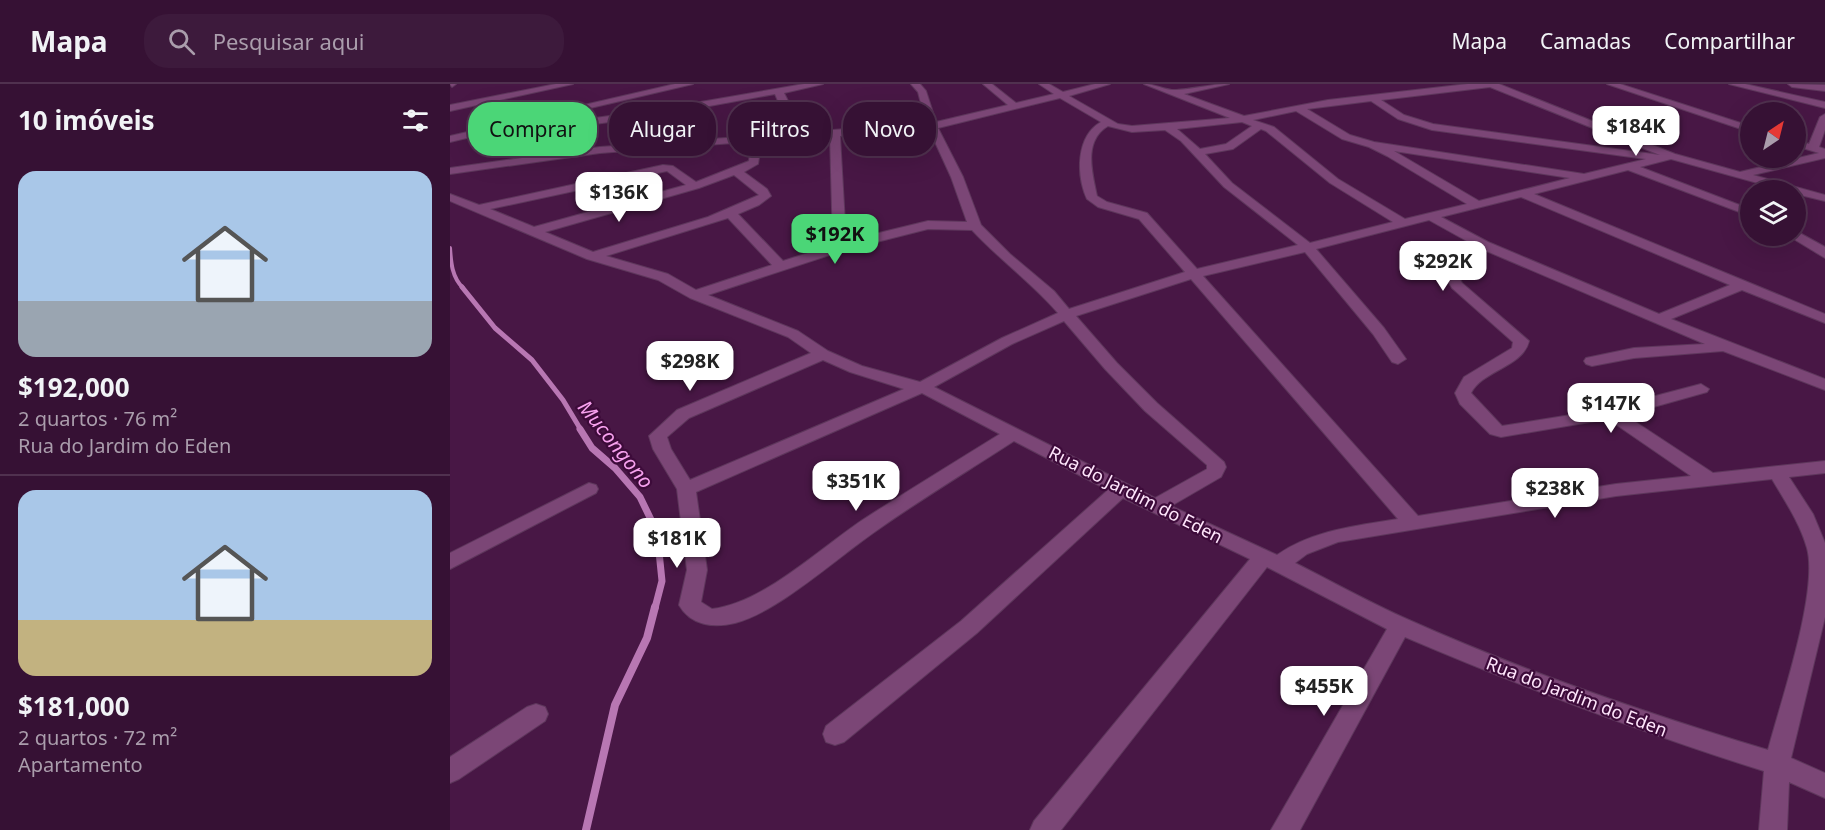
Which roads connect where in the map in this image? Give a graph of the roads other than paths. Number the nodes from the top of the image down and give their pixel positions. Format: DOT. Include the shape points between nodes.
graph roads {
  1 [pos="569,84"];
  2 [pos="689,84"];
  3 [pos="819,84"];
  4 [pos="915,84"];
  5 [pos="987,84"];
  6 [pos="1043,84"];
  7 [pos="1106,84"];
  8 [pos="1148,84"];
  9 [pos="1225,84"];
  10 [pos="1611,84"];
  11 [pos="1733,84"];
  12 [pos="1791,84"];
  13 [pos="1494,85"];
  14 [pos="1518,85"];
  15 [pos="1825,88"];
  16 [pos="778,90"];
  17 [pos="1173,93"];
  18 [pos="1066,96"];
  19 [pos="1377,96"];
  20 [pos="710,102"];
  21 [pos="783,102"];
  22 [pos="925,102"];
  23 [pos="597,103"];
  24 [pos="1825,105"];
  25 [pos="1016,107"];
  26 [pos="450,108"];
  27 [pos="1298,108"];
  28 [pos="1825,117"];
  29 [pos="1244,119"];
  30 [pos="1108,121"];
  31 [pos="936,125"];
  32 [pos="1260,125"];
  33 [pos="1740,126"];
  34 [pos="1167,127"];
  35 [pos="1821,131"];
  36 [pos="831,132"];
  37 [pos="835,132"];
  38 [pos="843,132"];
  39 [pos="936,133"];
  40 [pos="609,134"];
  41 [pos="1806,134"];
  42 [pos="468,135"];
  43 [pos="450,139"];
  44 [pos="605,141"];
  45 [pos="728,144"];
  46 [pos="1373,145"];
  47 [pos="1806,146"];
  48 [pos="1813,148"];
  49 [pos="1198,152"];
  50 [pos="1825,153"];
  51 [pos="754,156"];
  52 [pos="1666,157"];
  53 [pos="631,160"];
  54 [pos="1630,167"];
  55 [pos="450,171"];
  56 [pos="737,172"];
  57 [pos="1736,176"];
  58 [pos="1590,177"];
  59 [pos="1752,180"];
  60 [pos="695,186"];
  61 [pos="1524,194"];
  62 [pos="1806,194"];
  63 [pos="450,197"];
  64 [pos="1825,198"];
  65 [pos="1478,205"];
  66 [pos="480,208"];
  67 [pos="1740,209"];
  68 [pos="730,213"];
  69 [pos="1430,216"];
  70 [pos="1403,223"];
  71 [pos="975,226"];
  72 [pos="535,231"];
  73 [pos="1806,240"];
  74 [pos="1483,245"];
  75 [pos="840,247"];
  76 [pos="1308,248"];
  77 [pos="1825,254"];
  78 [pos="591,256"];
  79 [pos="780,267"];
  80 [pos="1194,274"];
  81 [pos="1744,284"];
  82 [pos="695,295"];
  83 [pos="1067,314"];
  84 [pos="1658,319"];
  85 [pos="1825,319"];
  86 [pos="1726,347"];
  87 [pos="823,354"];
  88 [pos="1398,359"];
  89 [pos="1592,362"];
  90 [pos="1825,385"];
  91 [pos="922,387"];
  92 [pos="1701,389"];
  93 [pos="1611,413"];
  94 [pos="1014,433"];
  95 [pos="1825,467"];
  96 [pos="1776,471"];
  97 [pos="1709,479"];
  98 [pos="1122,488"];
  99 [pos="590,489"];
  100 [pos="686,489"];
  101 [pos="1155,506"];
  102 [pos="1413,524"];
  103 [pos="1271,561"];
  104 [pos="450,562"];
  105 [pos="1400,626"];
  106 [pos="536,714"];
  107 [pos="835,734"];
  108 [pos="1777,764"];
  109 [pos="450,771"];
  110 [pos="1825,786"];
  111 [pos="1044,830"];
  112 [pos="1285,830"];
  113 [pos="1773,830"];
  1 -- 26 [label="street"];
  2 -- 23 [label="street"];
  3 -- 16 [label="street"];
  4 -- 22 [label="street"];
  5 -- 25 [label="street"];
  6 -- 18 [label="street"];
  7 -- 18 [label="street"];
  8 -- 17 [label="street"];
  9 -- 17 [label="street"];
  10 -- 33 [label="street"];
  11 -- 24 [label="street"];
  12 -- 15 [label="street"];
  13 -- 14 [label="street"];
  13 -- 19 [label="street"];
  13 -- 52 [label="street"];
  16 -- 20 [label="street"];
  16 -- 21 [label="street"];
  17 -- 29 [label="street"];
  18 -- 25 [label="street"];
  18 -- 30 [label="street"];
  19 -- 27 [label="street"];
  19 -- 52 [label="street" via="1401,117 1432,127"];
  25 -- 31 [label="street"];
  27 -- 29 [label="street"];
  27 -- 46 [label="street" via="1346,137"];
  28 -- 35 [label="street"];
  29 -- 32 [label="street"];
  29 -- 34 [label="street"];
  30 -- 34 [label="street" via="1124,128"];
  30 -- 80 [label="street" via="1091,134 1088,142 1090,197 1143,216"];
  32 -- 49 [label="street" via="1229,147"];
  32 -- 70 [label="street" via="1278,134 1351,193"];
  34 -- 49 [label="street"];
  35 -- 41 [label="street"];
  35 -- 48 [label="street"];
  36 -- 37 [label="street"];
  37 -- 38 [label="street"];
  37 -- 75 [label="street"];
  39 -- 71 [label="street"];
  40 -- 44 [label="street"];
  42 -- 43 [label="street"];
  44 -- 53 [label="street"];
  44 -- 55 [label="street"];
  45 -- 53 [label="street"];
  46 -- 58 [label="street"];
  46 -- 65 [label="street"];
  47 -- 48 [label="street"];
  48 -- 50 [label="street"];
  49 -- 76 [label="street" via="1228,186"];
  50 -- 57 [label="street"];
  51 -- 56 [label="street" via="754,162"];
  52 -- 54 [label="street"];
  52 -- 57 [label="street"];
  53 -- 60 [label="street" via="669,168"];
  53 -- 66 [label="street"];
  54 -- 58 [label="street"];
  54 -- 67 [label="street"];
  56 -- 60 [label="street"];
  56 -- 68 [label="street" via="764,191 765,196"];
  57 -- 59 [label="street"];
  58 -- 61 [label="street"];
  60 -- 72 [label="street"];
  61 -- 65 [label="street"];
  61 -- 81 [label="street"];
  62 -- 64 [label="street"];
  63 -- 66 [label="street, Rua do Jardim do Eden"];
  65 -- 69 [label="street"];
  66 -- 72 [label="street, Rua do Jardim do Eden"];
  68 -- 78 [label="street"];
  68 -- 79 [label="street"];
  69 -- 70 [label="street"];
  69 -- 74 [label="street"];
  70 -- 76 [label="street"];
  71 -- 75 [label="street" via="928,225"];
  71 -- 83 [label="street"];
  72 -- 78 [label="street, Rua do Jardim do Eden"];
  73 -- 77 [label="street"];
  74 -- 84 [label="street"];
  74 -- 93 [label="street" via="1450,273 1457,285 1521,341 1519,350 1470,380 1463,393 1466,400 1496,430 1503,432"];
  75 -- 79 [label="street"];
  76 -- 80 [label="street"];
  76 -- 88 [label="street"];
  78 -- 82 [label="street, Rua do Jardim do Eden" via="663,277"];
  79 -- 82 [label="street"];
  80 -- 83 [label="street"];
  80 -- 102 [label="street"];
  81 -- 84 [label="street"];
  81 -- 85 [label="street"];
  82 -- 87 [label="street, Rua do Jardim do Eden" via="784,330"];
  83 -- 91 [label="street"];
  83 -- 101 [label="street" via="1111,366 1215,462 1214,473"];
  84 -- 86 [label="street"];
  86 -- 89 [label="street" via="1634,353"];
  86 -- 90 [label="street"];
  87 -- 91 [label="street, Rua do Jardim do Eden" via="856,369"];
  87 -- 100 [label="street" via="683,414 658,436 662,450"];
  91 -- 94 [label="street, Rua do Jardim do Eden"];
  91 -- 100 [label="street"];
  92 -- 93 [label="street"];
  93 -- 97 [label="street"];
  94 -- 98 [label="street, Rua do Jardim do Eden"];
  94 -- 100 [label="street" via="870,525 771,596 733,615 708,618 690,605 697,570"];
  95 -- 96 [label="street"];
  96 -- 97 [label="street"];
  96 -- 108 [label="street" via="1803,514 1818,550 1819,597"];
  97 -- 102 [label="street" via="1616,490"];
  98 -- 101 [label="street, Rua do Jardim do Eden"];
  98 -- 107 [label="street" via="969,627"];
  99 -- 104 [label="street"];
  101 -- 103 [label="street, Rua do Jardim do Eden"];
  102 -- 103 [label="street" via="1335,536"];
  103 -- 105 [label="street, Rua do Jardim do Eden"];
  103 -- 111 [label="street"];
  105 -- 108 [label="street, Rua do Jardim do Eden" via="1526,678 1679,734"];
  105 -- 112 [label="street"];
  106 -- 109 [label="street"];
  108 -- 110 [label="street, Rua do Jardim do Eden"];
  108 -- 113 [label="street"];
}
